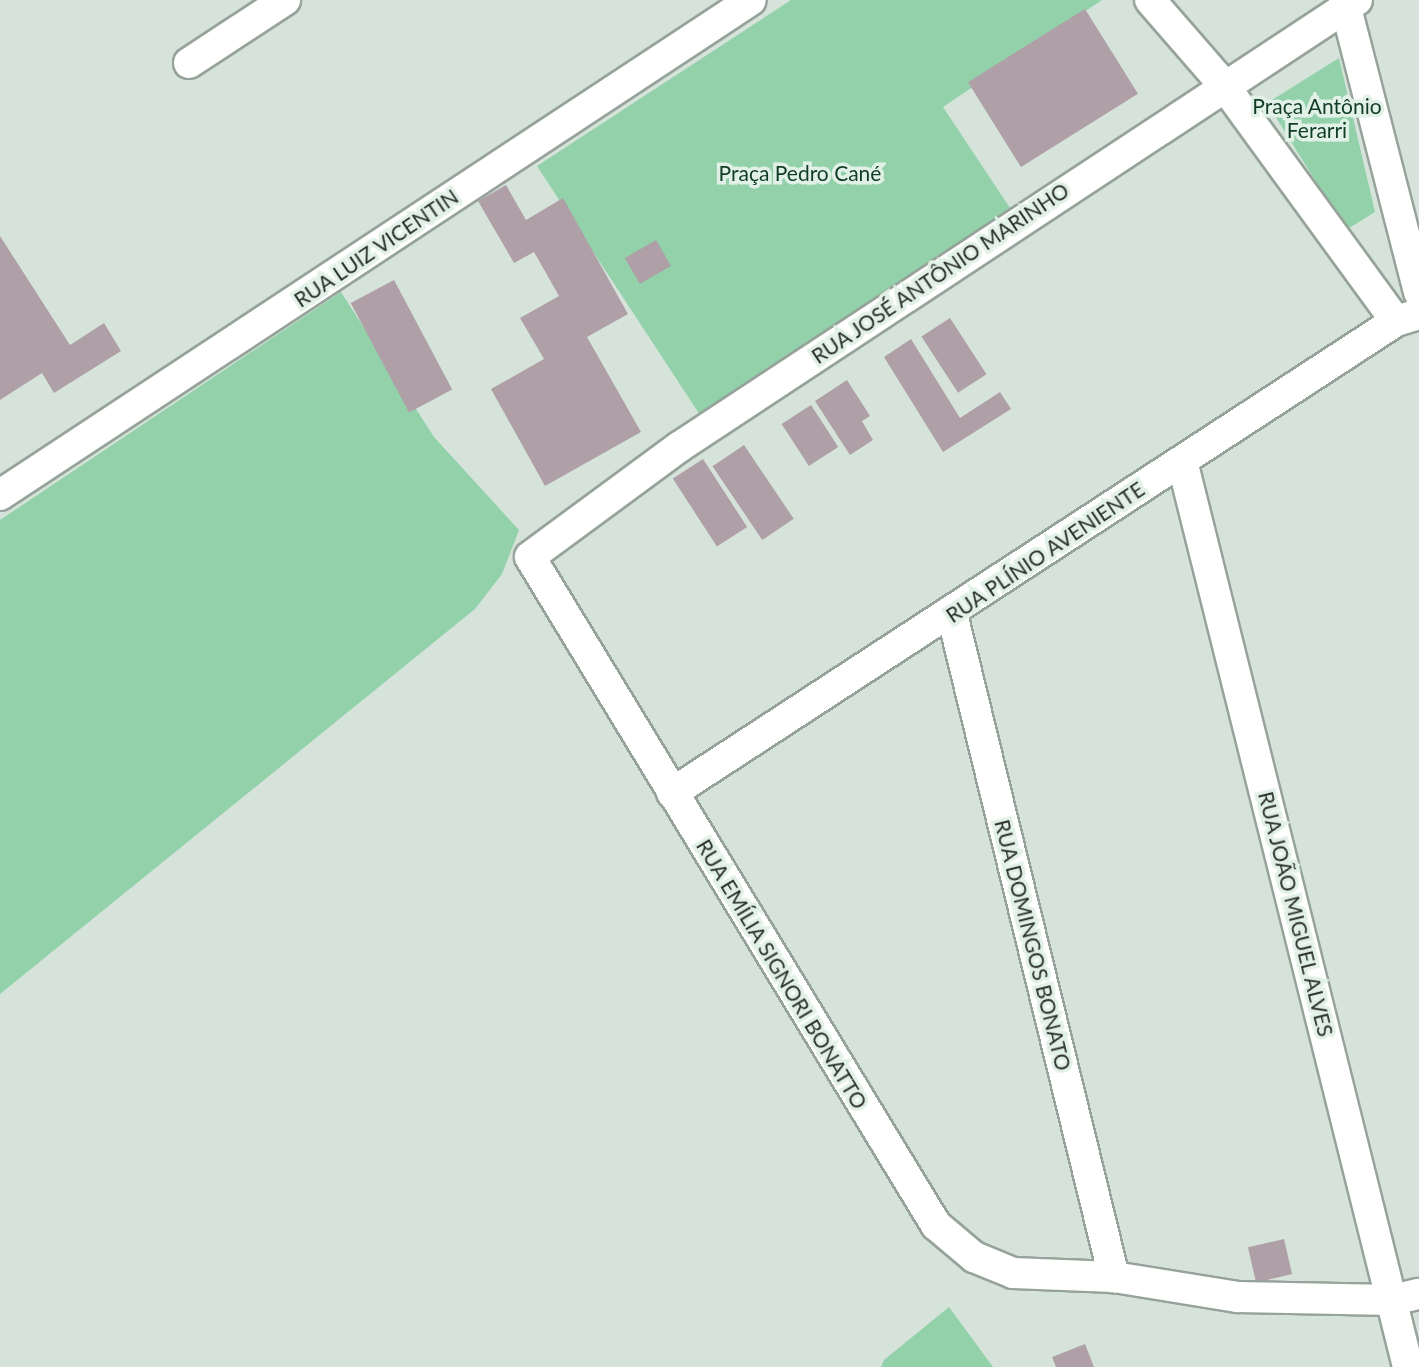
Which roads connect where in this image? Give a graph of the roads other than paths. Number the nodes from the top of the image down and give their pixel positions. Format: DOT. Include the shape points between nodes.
graph roads {
  1 [pos="285,0"];
  2 [pos="751,0"];
  3 [pos="1150,0"];
  4 [pos="1349,3"];
  5 [pos="190,63"];
  6 [pos="1223,84"];
  7 [pos="1419,293"];
  8 [pos="1407,318"];
  9 [pos="1182,461"];
  10 [pos="0,495"];
  11 [pos="530,557"];
  12 [pos="952,614"];
  13 [pos="672,793"];
  14 [pos="1114,1277"];
  15 [pos="1406,1297"];
  16 [pos="1408,1367"];
  1 -- 5 [label="street"];
  2 -- 10 [label="street, RUA LUIZ VICENTIN"];
  3 -- 6 [label="street"];
  4 -- 6 [label="street, RUA JOSÉ ANTÔNIO MARINHO"];
  4 -- 7 [label="street"];
  6 -- 8 [label="street"];
  6 -- 11 [label="street, RUA JOSÉ ANTÔNIO MARINHO" via="679,447"];
  8 -- 9 [label="street, RUA PLÍNIO AVENIENTE"];
  9 -- 12 [label="street, RUA PLÍNIO AVENIENTE"];
  9 -- 15 [label="street, RUA JOÃO MIGUEL ALVES"];
  11 -- 13 [label="street, RUA EMÍLIA SIGNORI BONATTO"];
  12 -- 13 [label="street, RUA PLÍNIO AVENIENTE"];
  12 -- 14 [label="street, RUA DOMINGOS BONATO"];
  13 -- 14 [label="street, RUA EMÍLIA SIGNORI BONATTO" via="936,1225 974,1257 1013,1273"];
  14 -- 15 [label="street, RUA EMÍLIA SIGNORI BONATTO" via="1238,1297"];
  15 -- 16 [label="street, RUA JOÃO MIGUEL ALVES"];
}
